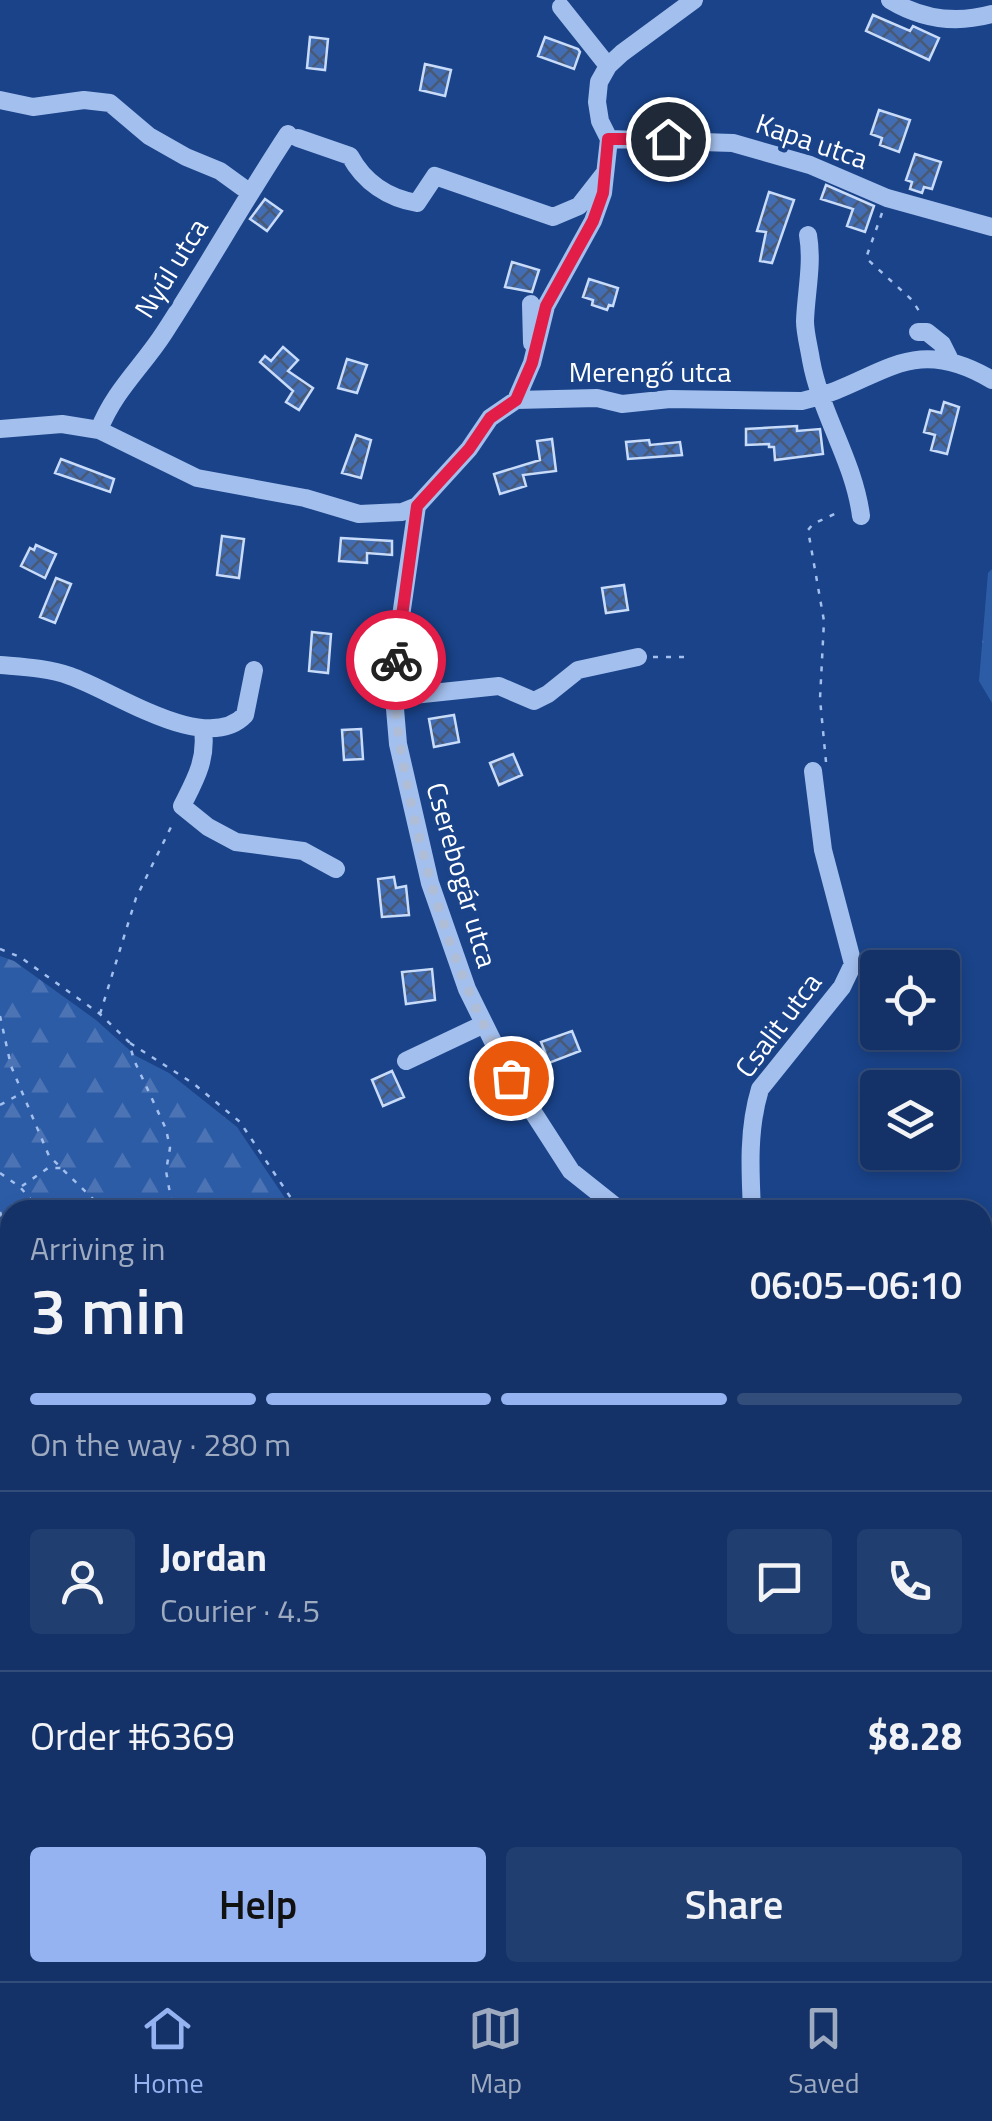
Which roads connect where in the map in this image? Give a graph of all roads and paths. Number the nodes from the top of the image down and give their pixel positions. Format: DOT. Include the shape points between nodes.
graph roads {
  1 [pos="694,0"];
  2 [pos="890,0"];
  3 [pos="560,7"];
  4 [pos="992,14"];
  5 [pos="608,66"];
  6 [pos="0,100"];
  7 [pos="608,139"];
  8 [pos="604,174"];
  9 [pos="250,192"];
  10 [pos="888,198"];
  11 [pos="992,227"];
  12 [pos="808,235"];
  13 [pos="530,304"];
  14 [pos="922,326"];
  15 [pos="950,360"];
  16 [pos="532,363"];
  17 [pos="992,380"];
  18 [pos="819,397"];
  19 [pos="516,400"];
  20 [pos="0,429"];
  21 [pos="99,430"];
  22 [pos="417,506"];
  23 [pos="860,508"];
  24 [pos="638,657"];
  25 [pos="686,657"];
  26 [pos="0,665"];
  27 [pos="254,670"];
  28 [pos="394,696"];
  29 [pos="211,730"];
  30 [pos="820,771"];
  31 [pos="182,806"];
  32 [pos="336,870"];
  33 [pos="0,949"];
  34 [pos="100,1014"];
  35 [pos="0,1016"];
  36 [pos="482,1025"];
  37 [pos="129,1044"];
  38 [pos="406,1061"];
  39 [pos="23,1092"];
  40 [pos="0,1105"];
  41 [pos="62,1168"];
  42 [pos="0,1172"];
  43 [pos="20,1187"];
  44 [pos="31,1200"];
  45 [pos="95,1200"];
  46 [pos="171,1200"];
  47 [pos="292,1200"];
  48 [pos="607,1200"];
  49 [pos="752,1200"];
  1 -- 5 [label="street"];
  2 -- 4 [label="street" via="936,18"];
  3 -- 5 [label="street"];
  5 -- 7 [label="street" via="597,102"];
  6 -- 9 [label="street" via="33,107 110,102 149,136"];
  7 -- 8 [label="street"];
  7 -- 10 [label="street, Kapa utca" via="732,143 810,165"];
  8 -- 9 [label="street, Nyúl utca" via="580,206 553,217 435,176 417,203 395,199 359,172 350,156 293,136"];
  8 -- 16 [label="street" via="593,221 546,306"];
  9 -- 21 [label="street, Nyúl utca"];
  10 -- 11 [label="street, Kapa utca"];
  10 -- 14 [label="path" via="866,258 912,300"];
  12 -- 18 [label="street" via="805,328"];
  13 -- 16 [label="street"];
  14 -- 15 [label="street"];
  15 -- 17 [label="street"];
  15 -- 18 [label="street, Merengő utca" via="926,358 876,370"];
  16 -- 19 [label="street"];
  18 -- 19 [label="street, Merengő utca" via="622,404 596,398"];
  18 -- 23 [label="street"];
  19 -- 22 [label="street" via="490,418"];
  20 -- 21 [label="street" via="62,424"];
  21 -- 22 [label="street" via="197,478 359,514"];
  22 -- 28 [label="street, Cserebogár utca"];
  23 -- 30 [label="path" via="808,530 824,621"];
  24 -- 25 [label="path"];
  24 -- 28 [label="street" via="578,670 534,701 498,686"];
  26 -- 29 [label="street" via="67,674 185,726"];
  27 -- 29 [label="street" via="245,715"];
  28 -- 36 [label="street, Cserebogár utca" via="398,744 430,883"];
  29 -- 31 [label="street"];
  30 -- 49 [label="street, Csalit utca" via="830,878 852,964 842,987 760,1089 751,1135"];
  31 -- 32 [label="street" via="236,842 303,852"];
  31 -- 34 [label="path" via="136,898"];
  33 -- 34 [label="path"];
  34 -- 37 [label="path"];
  35 -- 39 [label="path"];
  36 -- 38 [label="street"];
  36 -- 48 [label="street, Cserebogár utca" via="571,1171"];
  37 -- 46 [label="path" via="166,1129"];
  37 -- 47 [label="path" via="240,1122"];
  39 -- 40 [label="path"];
  39 -- 41 [label="path" via="50,1156"];
  41 -- 43 [label="path" via="48,1168"];
  41 -- 45 [label="path"];
  42 -- 43 [label="path"];
  43 -- 44 [label="path"];
}
